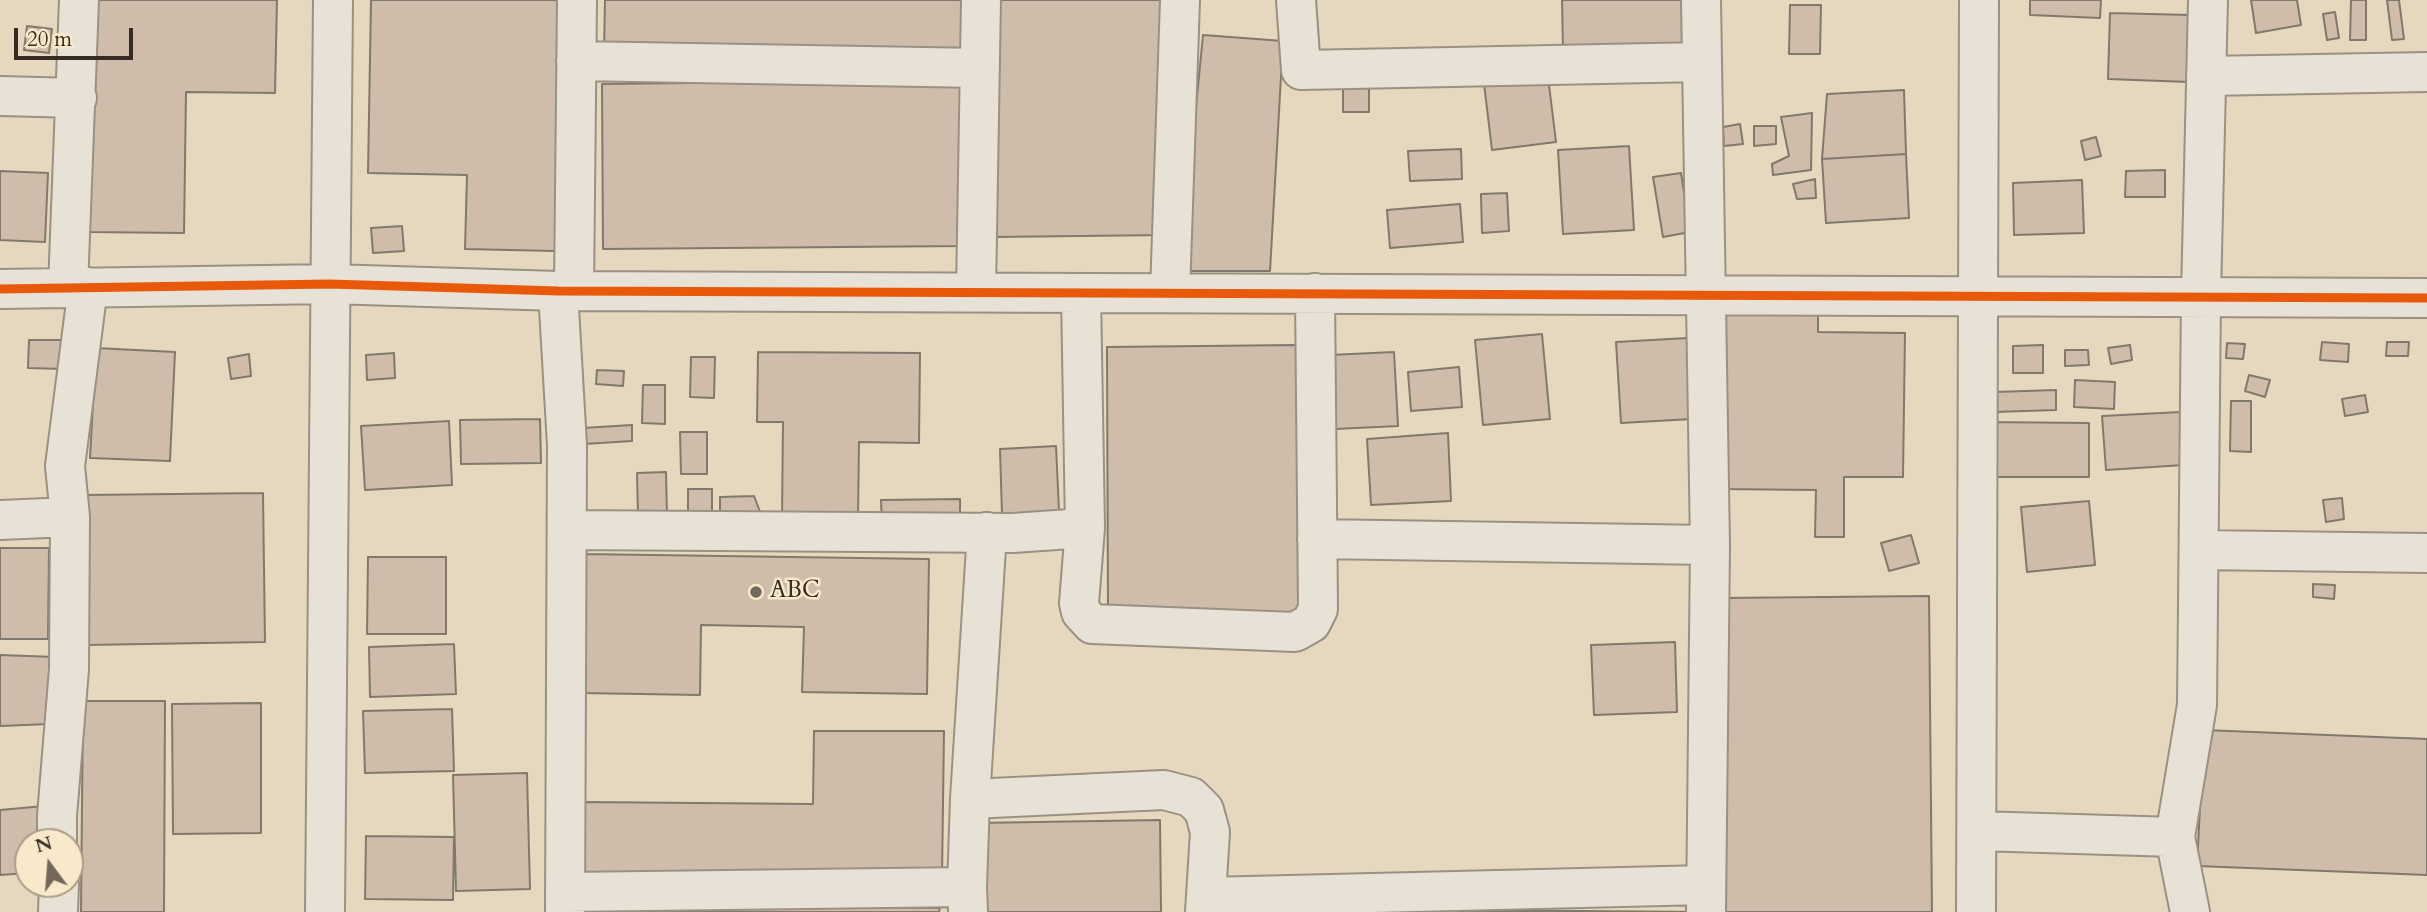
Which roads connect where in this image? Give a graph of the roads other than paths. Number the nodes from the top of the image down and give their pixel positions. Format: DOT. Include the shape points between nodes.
graph roads {
  1 [pos="79,0"];
  2 [pos="333,0"];
  3 [pos="577,0"];
  4 [pos="981,0"];
  5 [pos="1180,0"];
  6 [pos="1296,0"];
  7 [pos="1701,0"];
  8 [pos="1979,0"];
  9 [pos="2208,0"];
  10 [pos="576,61"];
  11 [pos="1702,62"];
  12 [pos="980,68"];
  13 [pos="2427,72"];
  14 [pos="2206,76"];
  15 [pos="0,96"];
  16 [pos="77,98"];
  17 [pos="330,284"];
  18 [pos="78,288"];
  19 [pos="0,289"];
  20 [pos="566,291"];
  21 [pos="976,292"];
  22 [pos="1081,293"];
  23 [pos="1170,293"];
  24 [pos="1315,293"];
  25 [pos="1707,294"];
  26 [pos="1978,295"];
  27 [pos="2201,296"];
  28 [pos="2427,298"];
  29 [pos="70,516"];
  30 [pos="0,520"];
  31 [pos="1085,528"];
  32 [pos="567,530"];
  33 [pos="987,533"];
  34 [pos="1317,539"];
  35 [pos="1710,545"];
  36 [pos="2199,550"];
  37 [pos="2427,553"];
  38 [pos="970,799"];
  39 [pos="57,828"];
  40 [pos="1977,831"];
  41 [pos="2175,837"];
  42 [pos="1706,898"];
  43 [pos="967,900"];
  44 [pos="565,902"];
  45 [pos="1205,904"];
  46 [pos="325,912"];
  47 [pos="1976,912"];
  48 [pos="2190,912"];
  1 -- 16 [label="street"];
  2 -- 17 [label="street"];
  3 -- 10 [label="street"];
  4 -- 12 [label="street"];
  5 -- 23 [label="street"];
  6 -- 11 [label="street" via="1301,70"];
  7 -- 11 [label="street"];
  8 -- 26 [label="street"];
  9 -- 14 [label="street"];
  10 -- 12 [label="street"];
  10 -- 20 [label="street"];
  11 -- 25 [label="street"];
  12 -- 21 [label="street"];
  13 -- 14 [label="street"];
  14 -- 27 [label="street"];
  15 -- 16 [label="street"];
  16 -- 18 [label="street"];
  17 -- 18 [label="street"];
  17 -- 20 [label="street"];
  17 -- 46 [label="street"];
  18 -- 19 [label="street"];
  18 -- 29 [label="street" via="65,466"];
  20 -- 21 [label="street"];
  20 -- 32 [label="street"];
  21 -- 22 [label="street"];
  22 -- 23 [label="street"];
  22 -- 31 [label="street"];
  23 -- 24 [label="street"];
  24 -- 25 [label="street"];
  24 -- 34 [label="street"];
  25 -- 26 [label="street"];
  25 -- 35 [label="street"];
  26 -- 27 [label="street"];
  26 -- 40 [label="street"];
  27 -- 28 [label="street"];
  27 -- 36 [label="street"];
  29 -- 30 [label="street"];
  29 -- 39 [label="street" via="69,669"];
  31 -- 33 [label="street"];
  31 -- 34 [label="street" via="1079,603 1086,619 1098,626 1295,632 1311,623 1318,609"];
  32 -- 33 [label="street"];
  32 -- 44 [label="street"];
  33 -- 38 [label="street"];
  34 -- 35 [label="street"];
  35 -- 42 [label="street"];
  36 -- 37 [label="street"];
  36 -- 41 [label="street" via="2197,705"];
  38 -- 43 [label="street"];
  38 -- 45 [label="street" via="1164,790 1192,797 1204,810 1210,832"];
  40 -- 41 [label="street"];
  40 -- 47 [label="street"];
  41 -- 48 [label="street"];
  42 -- 45 [label="street"];
  43 -- 44 [label="street"];
}
